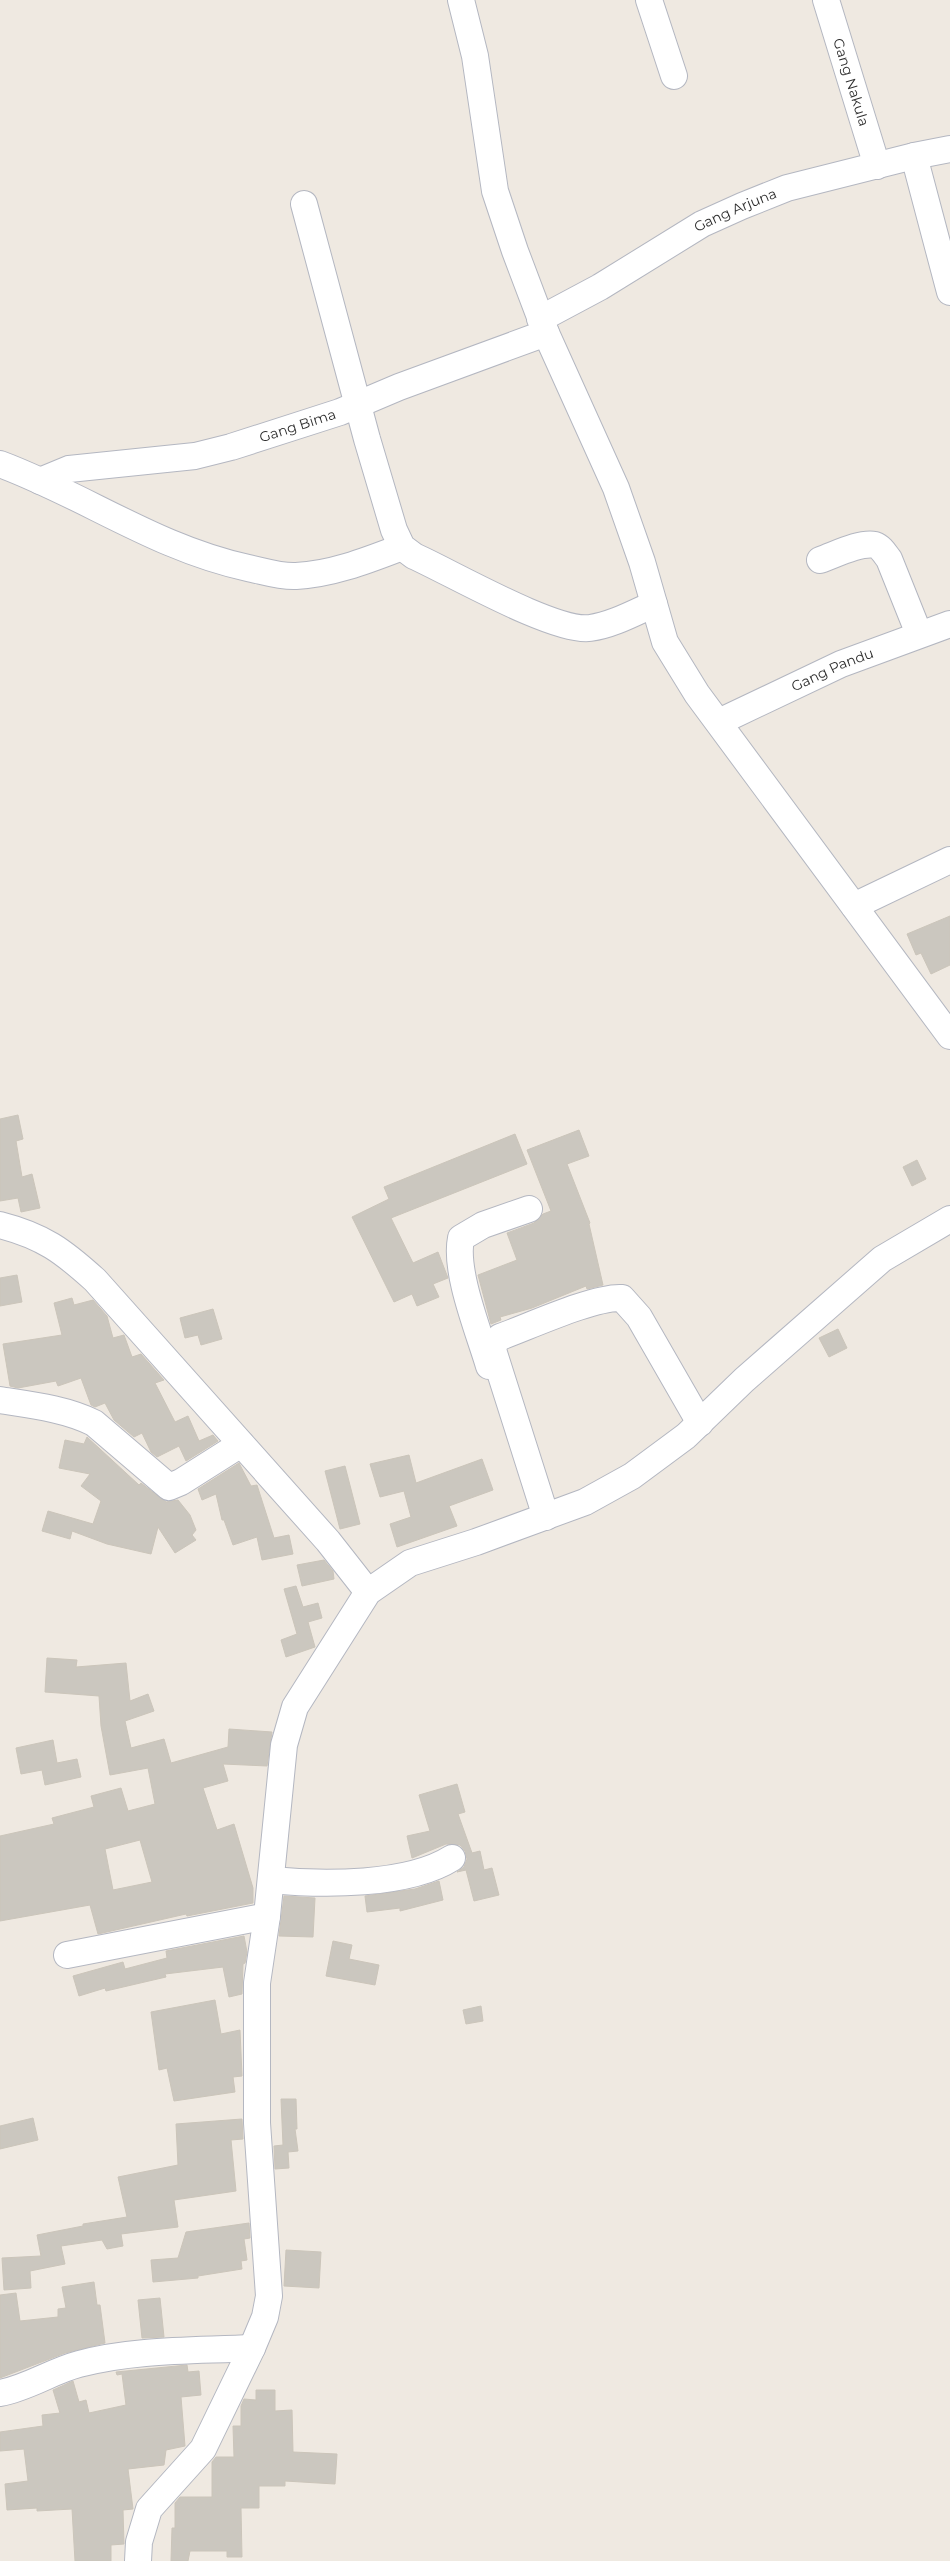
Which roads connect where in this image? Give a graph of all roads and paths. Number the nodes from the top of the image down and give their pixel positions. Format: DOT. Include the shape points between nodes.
graph roads {
  1 [pos="461,0"];
  2 [pos="649,0"];
  3 [pos="826,0"];
  4 [pos="674,76"];
  5 [pos="950,149"];
  6 [pos="914,156"];
  7 [pos="877,166"];
  8 [pos="304,204"];
  9 [pos="950,292"];
  10 [pos="543,326"];
  11 [pos="358,405"];
  12 [pos="0,464"];
  13 [pos="40,481"];
  14 [pos="402,547"];
  15 [pos="820,560"];
  16 [pos="654,604"];
  17 [pos="950,624"];
  18 [pos="919,634"];
  19 [pos="719,722"];
  20 [pos="950,860"];
  21 [pos="854,906"];
  22 [pos="950,1036"];
  23 [pos="529,1209"];
  24 [pos="950,1219"];
  25 [pos="0,1225"];
  26 [pos="0,1400"];
  27 [pos="700,1423"];
  28 [pos="242,1444"];
  29 [pos="542,1518"];
  30 [pos="368,1592"];
  31 [pos="452,1858"];
  32 [pos="271,1880"];
  33 [pos="267,1916"];
  34 [pos="67,1955"];
  35 [pos="252,2348"];
  36 [pos="0,2393"];
  37 [pos="138,2561"];
  1 -- 10 [label="street" via="476,56 495,191"];
  2 -- 4 [label="street"];
  3 -- 7 [label="street, Gang Nakula"];
  5 -- 6 [label="street, Gang Arjuna"];
  6 -- 7 [label="street, Gang Arjuna"];
  6 -- 9 [label="street"];
  7 -- 10 [label="street, Gang Arjuna" via="787,188 702,224"];
  8 -- 11 [label="street"];
  10 -- 11 [label="street, Gang Bima"];
  10 -- 16 [label="street" via="616,488"];
  11 -- 13 [label="street, Gang Bima" via="213,452 69,469"];
  11 -- 14 [label="street" via="394,530"];
  12 -- 13 [label="street"];
  13 -- 14 [label="street" via="199,556 268,572 294,576 321,573"];
  14 -- 16 [label="street" via="505,601 577,629 604,625"];
  15 -- 18 [label="street" via="865,546 876,545 883,550"];
  16 -- 19 [label="street" via="674,660"];
  17 -- 18 [label="street, Gang Pandu"];
  18 -- 19 [label="street, Gang Pandu" via="840,664"];
  19 -- 21 [label="street"];
  20 -- 21 [label="street"];
  21 -- 22 [label="street"];
  23 -- 29 [label="street" via="484,1225 461,1238 458,1250 468,1297"];
  24 -- 27 [label="street" via="882,1259"];
  25 -- 28 [label="street" via="42,1239 63,1251 95,1280"];
  26 -- 28 [label="street" via="51,1409 94,1423 171,1487"];
  27 -- 29 [label="street" via="632,1476 585,1502"];
  27 -- 29 [label="street" via="639,1317 622,1298 612,1297 590,1304 500,1337 493,1350"];
  28 -- 30 [label="street" via="328,1541"];
  29 -- 30 [label="street" via="410,1563"];
  30 -- 32 [label="street" via="295,1707 284,1745"];
  31 -- 32 [label="street" via="431,1869 394,1877 320,1884"];
  32 -- 33 [label="street"];
  33 -- 34 [label="street"];
  33 -- 35 [label="street" via="257,1983 256,2123 269,2296 265,2317"];
  35 -- 36 [label="street" via="125,2355 80,2363"];
  35 -- 37 [label="street" via="203,2449 149,2509 139,2542"];
}
